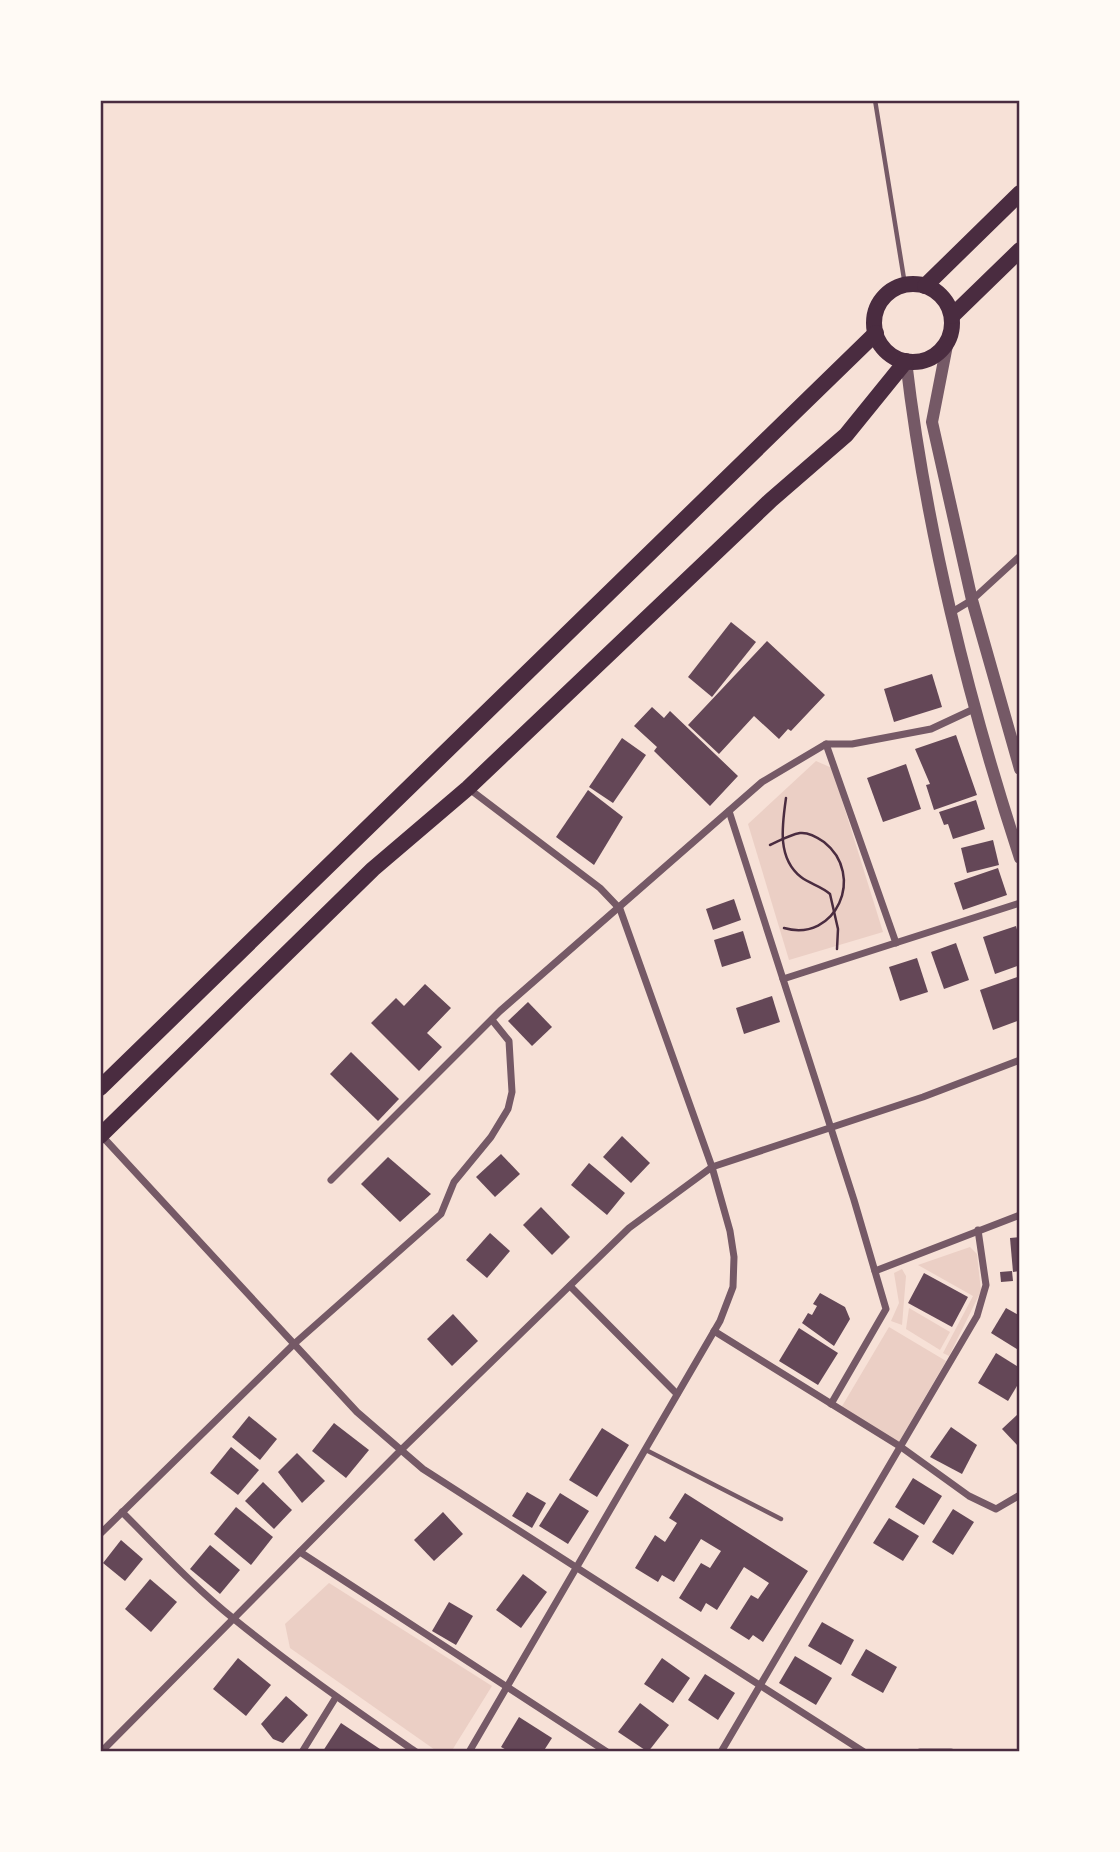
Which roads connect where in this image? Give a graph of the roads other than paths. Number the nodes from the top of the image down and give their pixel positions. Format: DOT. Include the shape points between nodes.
graph roads {
  1 [pos="875,100"];
  2 [pos="1020,193"];
  3 [pos="1020,250"];
  4 [pos="905,285"];
  5 [pos="925,286"];
  6 [pos="952,316"];
  7 [pos="876,333"];
  8 [pos="948,340"];
  9 [pos="906,361"];
  10 [pos="1020,556"];
  11 [pos="972,600"];
  12 [pos="952,612"];
  13 [pos="976,708"];
  14 [pos="826,744"];
  15 [pos="1020,769"];
  16 [pos="468,788"];
  17 [pos="729,811"];
  18 [pos="1020,858"];
  19 [pos="1020,903"];
  20 [pos="620,909"];
  21 [pos="896,943"];
  22 [pos="783,979"];
  23 [pos="492,1020"];
  24 [pos="1020,1060"];
  25 [pos="100,1088"];
  26 [pos="830,1128"];
  27 [pos="101,1135"];
  28 [pos="712,1167"];
  29 [pos="331,1180"];
  30 [pos="1020,1215"];
  31 [pos="978,1230"];
  32 [pos="875,1271"];
  33 [pos="570,1286"];
  34 [pos="714,1331"];
  35 [pos="294,1344"];
  36 [pos="677,1394"];
  37 [pos="831,1404"];
  38 [pos="901,1447"];
  39 [pos="401,1450"];
  40 [pos="646,1450"];
  41 [pos="1020,1495"];
  42 [pos="122,1512"];
  43 [pos="781,1519"];
  44 [pos="100,1534"];
  45 [pos="300,1552"];
  46 [pos="578,1566"];
  47 [pos="234,1619"];
  48 [pos="508,1685"];
  49 [pos="760,1686"];
  50 [pos="336,1697"];
  51 [pos="921,1751"];
  52 [pos="101,1752"];
  53 [pos="302,1752"];
  54 [pos="416,1752"];
  55 [pos="469,1752"];
  56 [pos="607,1752"];
  57 [pos="721,1752"];
  58 [pos="864,1752"];
  59 [pos="951,1752"];
  1 -- 4 [label="lane"];
  2 -- 5 [label="highway"];
  3 -- 6 [label="highway"];
  4 -- 5 [label="highway"];
  4 -- 7 [label="highway" via="880,302"];
  5 -- 6 [label="highway" via="943,297"];
  6 -- 8 [label="highway"];
  7 -- 9 [label="highway" via="884,348"];
  7 -- 25 [label="highway"];
  8 -- 9 [label="highway" via="930,358"];
  8 -- 11 [label="street" via="932,422"];
  9 -- 12 [label="street" via="914,433"];
  9 -- 16 [label="highway" via="846,435 761,509"];
  10 -- 11 [label="street"];
  11 -- 12 [label="street"];
  11 -- 15 [label="street"];
  12 -- 13 [label="street"];
  13 -- 14 [label="street" via="931,729 852,744"];
  13 -- 18 [label="street"];
  14 -- 17 [label="street" via="762,782"];
  14 -- 21 [label="street"];
  16 -- 20 [label="street" via="600,888"];
  16 -- 27 [label="highway" via="373,869"];
  17 -- 20 [label="street"];
  17 -- 22 [label="street"];
  19 -- 21 [label="street"];
  20 -- 23 [label="street"];
  20 -- 28 [label="street"];
  21 -- 22 [label="street"];
  22 -- 26 [label="street"];
  23 -- 29 [label="street"];
  23 -- 35 [label="street" via="509,1041 512,1092 508,1109 491,1137 454,1182 440,1214"];
  24 -- 26 [label="street"];
  26 -- 28 [label="street"];
  26 -- 32 [label="street"];
  27 -- 35 [label="street"];
  28 -- 33 [label="street" via="629,1228"];
  28 -- 34 [label="street" via="734,1257 733,1287"];
  30 -- 31 [label="street"];
  31 -- 32 [label="street"];
  31 -- 38 [label="street" via="986,1285 977,1316"];
  32 -- 37 [label="street" via="886,1309"];
  33 -- 36 [label="street"];
  33 -- 39 [label="street"];
  34 -- 36 [label="street"];
  34 -- 37 [label="street"];
  35 -- 39 [label="street" via="357,1412"];
  35 -- 42 [label="street"];
  36 -- 40 [label="street"];
  37 -- 38 [label="street"];
  38 -- 41 [label="street" via="969,1496 996,1509"];
  38 -- 49 [label="street"];
  39 -- 45 [label="street"];
  39 -- 46 [label="street" via="422,1469"];
  40 -- 43 [label="lane"];
  40 -- 46 [label="street"];
  42 -- 44 [label="street"];
  42 -- 47 [label="street"];
  45 -- 47 [label="street"];
  45 -- 48 [label="street"];
  46 -- 48 [label="street"];
  46 -- 49 [label="street"];
  47 -- 50 [label="street"];
  47 -- 52 [label="street"];
  48 -- 55 [label="street"];
  48 -- 56 [label="street"];
  49 -- 57 [label="street"];
  49 -- 58 [label="street"];
  50 -- 53 [label="street"];
  50 -- 54 [label="street"];
  51 -- 59 [label="street"];
}
